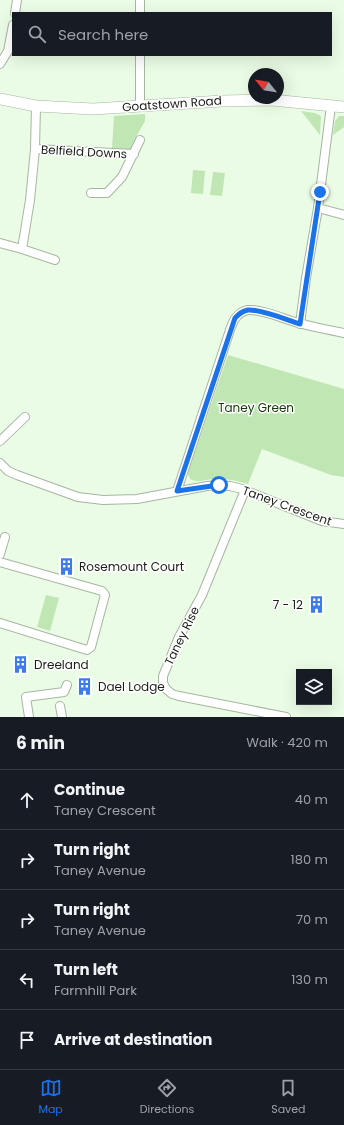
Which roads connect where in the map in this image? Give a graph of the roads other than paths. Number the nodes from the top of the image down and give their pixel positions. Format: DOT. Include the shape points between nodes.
graph roads {
  1 [pos="17,0"];
  2 [pos="140,0"];
  3 [pos="15,12"];
  4 [pos="140,12"];
  5 [pos="12,30"];
  6 [pos="140,56"];
  7 [pos="0,64"];
  8 [pos="0,99"];
  9 [pos="36,106"];
  10 [pos="331,106"];
  11 [pos="140,107"];
  12 [pos="344,107"];
  13 [pos="140,140"];
  14 [pos="35,149"];
  15 [pos="134,154"];
  16 [pos="91,193"];
  17 [pos="318,208"];
  18 [pos="344,215"];
  19 [pos="0,243"];
  20 [pos="22,249"];
  21 [pos="55,260"];
  22 [pos="300,324"];
  23 [pos="344,333"];
  24 [pos="25,417"];
  25 [pos="0,441"];
  26 [pos="0,463"];
  27 [pos="245,490"];
  28 [pos="177,491"];
  29 [pos="344,524"];
  30 [pos="5,537"];
  31 [pos="0,554"];
  32 [pos="0,562"];
  33 [pos="0,623"];
  34 [pos="67,685"];
  35 [pos="60,706"];
  36 [pos="29,717"];
  37 [pos="62,717"];
  38 [pos="286,717"];
  1 -- 3 [label="street"];
  2 -- 4 [label="street"];
  5 -- 7 [label="street" via="8,51"];
  6 -- 11 [label="street"];
  8 -- 9 [label="main road, Goatstown Road"];
  9 -- 11 [label="main road, Goatstown Road" via="93,109"];
  9 -- 14 [label="street"];
  10 -- 11 [label="main road, Goatstown Road" via="272,100"];
  10 -- 12 [label="main road, Goatstown Road"];
  10 -- 17 [label="street"];
  13 -- 15 [label="street, Belfield Downs"];
  14 -- 15 [label="street, Belfield Downs"];
  14 -- 20 [label="street"];
  15 -- 16 [label="street, Belfield Downs" via="122,177 107,193"];
  17 -- 18 [label="street"];
  17 -- 22 [label="street"];
  19 -- 20 [label="street"];
  20 -- 21 [label="street"];
  22 -- 23 [label="street"];
  22 -- 28 [label="street" via="247,310 235,318"];
  24 -- 25 [label="street"];
  26 -- 28 [label="street, Taney Crescent" via="17,475 78,497 103,500 137,498"];
  27 -- 28 [label="street, Taney Crescent" via="219,485"];
  27 -- 29 [label="street, Taney Crescent" via="322,521"];
  27 -- 38 [label="street, Taney Rise" via="202,595 179,637 163,676 163,683 172,694 179,696"];
  30 -- 31 [label="street"];
  32 -- 33 [label="street" via="102,591 105,595 91,648 87,650"];
  34 -- 36 [label="street" via="64,692 26,697"];
  35 -- 37 [label="street"];
}
